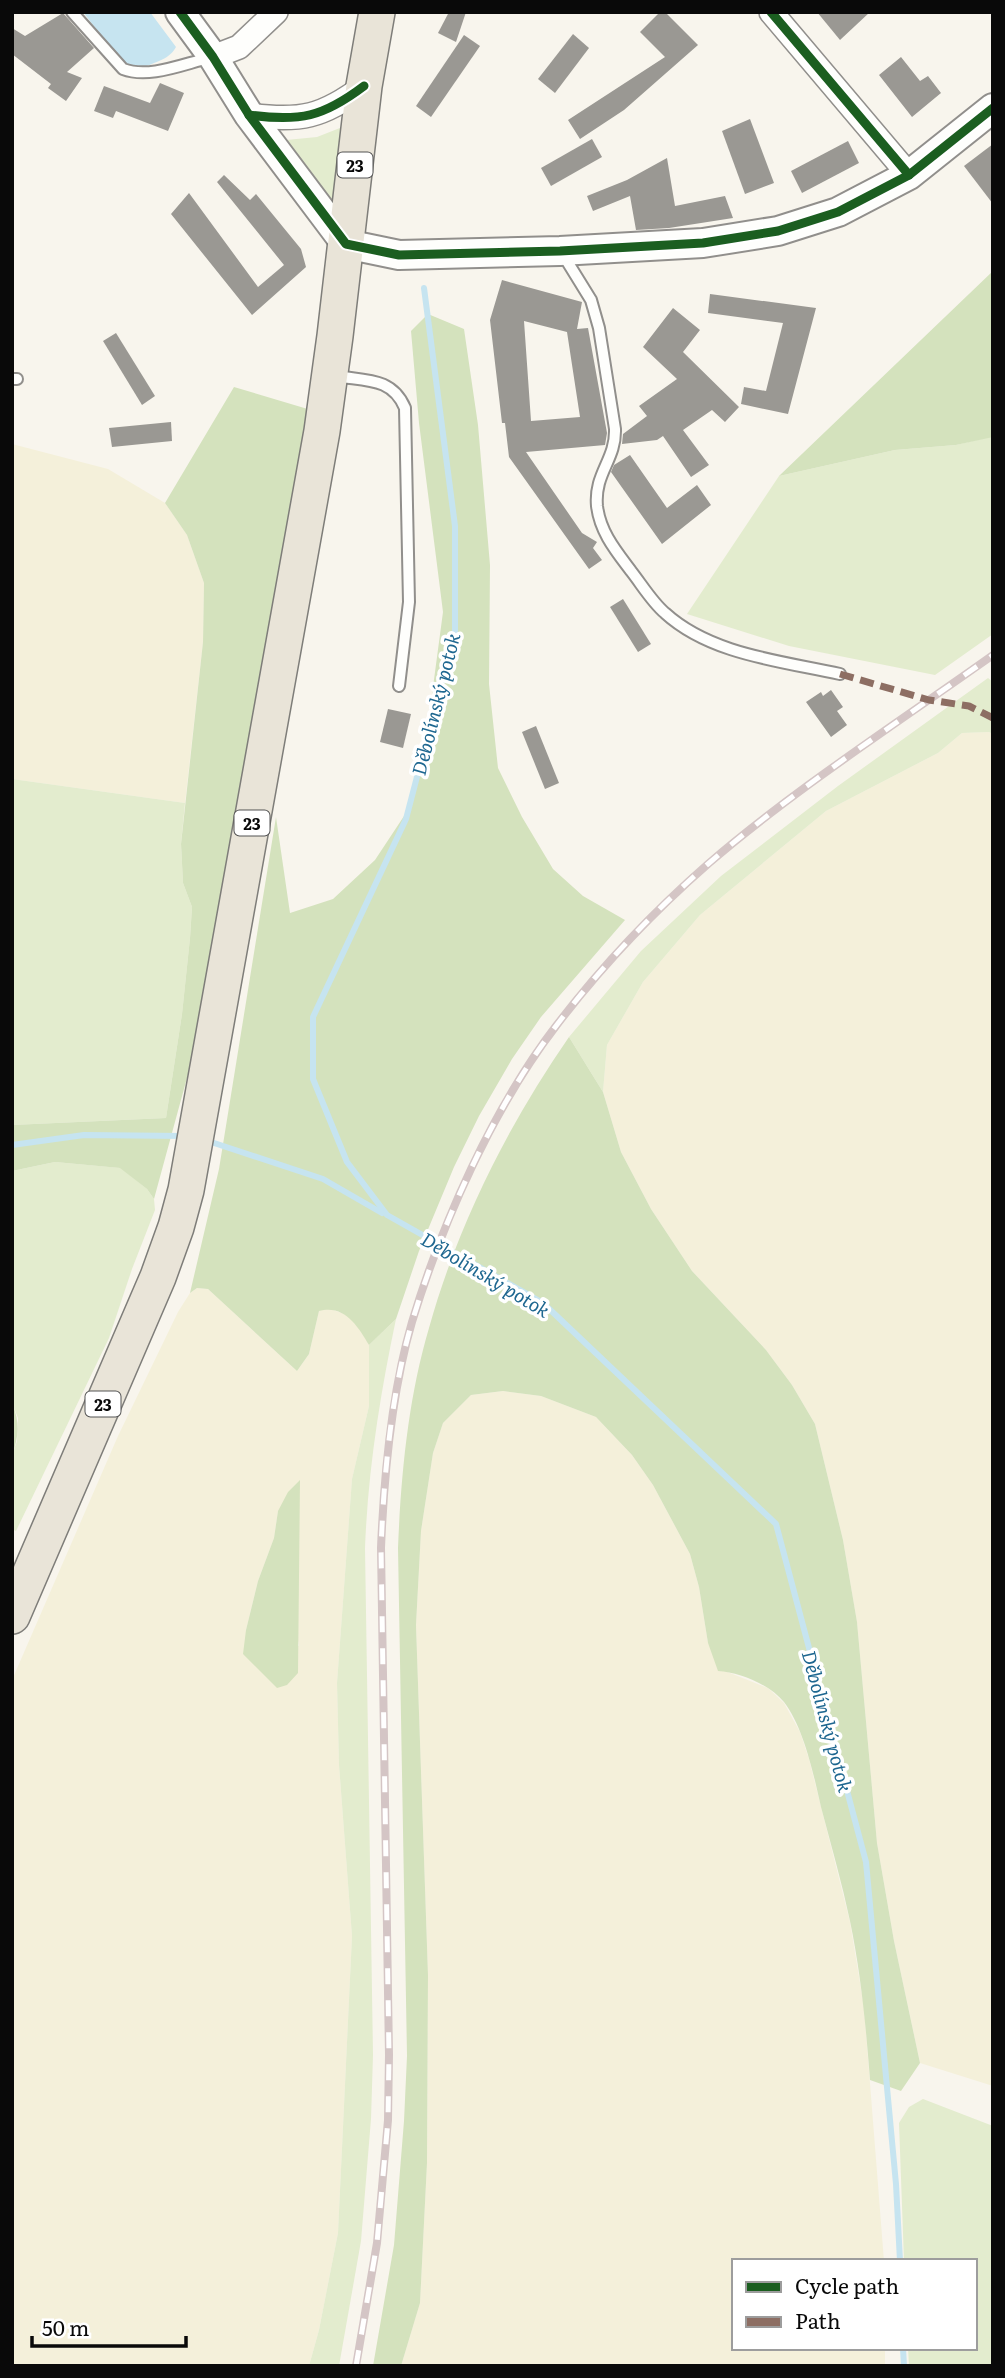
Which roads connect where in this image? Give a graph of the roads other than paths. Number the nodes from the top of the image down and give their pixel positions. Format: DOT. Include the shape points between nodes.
graph roads {
  1 [pos="72,12"];
  2 [pos="180,12"];
  3 [pos="276,12"];
  4 [pos="377,12"];
  5 [pos="771,12"];
  6 [pos="213,57"];
  7 [pos="364,86"];
  8 [pos="993,108"];
  9 [pos="249,116"];
  10 [pos="909,175"];
  11 [pos="346,244"];
  12 [pos="560,251"];
  13 [pos="330,375"];
  14 [pos="841,674"];
  15 [pos="399,686"];
  16 [pos="12,1616"];
  1 -- 6 [label="lane" via="123,69 133,73"];
  2 -- 6 [label="street"];
  3 -- 6 [label="street" via="239,47"];
  4 -- 7 [label="main road, 23"];
  5 -- 10 [label="street"];
  6 -- 9 [label="street"];
  7 -- 9 [label="street" via="339,105 310,116 279,120"];
  7 -- 11 [label="main road, 23"];
  8 -- 10 [label="street"];
  9 -- 11 [label="street"];
  10 -- 12 [label="street" via="838,212 778,231 703,243"];
  11 -- 12 [label="street" via="399,255"];
  11 -- 13 [label="main road, 23"];
  12 -- 14 [label="lane" via="591,300 601,341 616,444 596,491 608,541 662,611 682,627 737,651"];
  13 -- 15 [label="lane" via="391,387 405,408 408,602"];
  13 -- 16 [label="main road, 23" via="186,1190 158,1277"];
}
